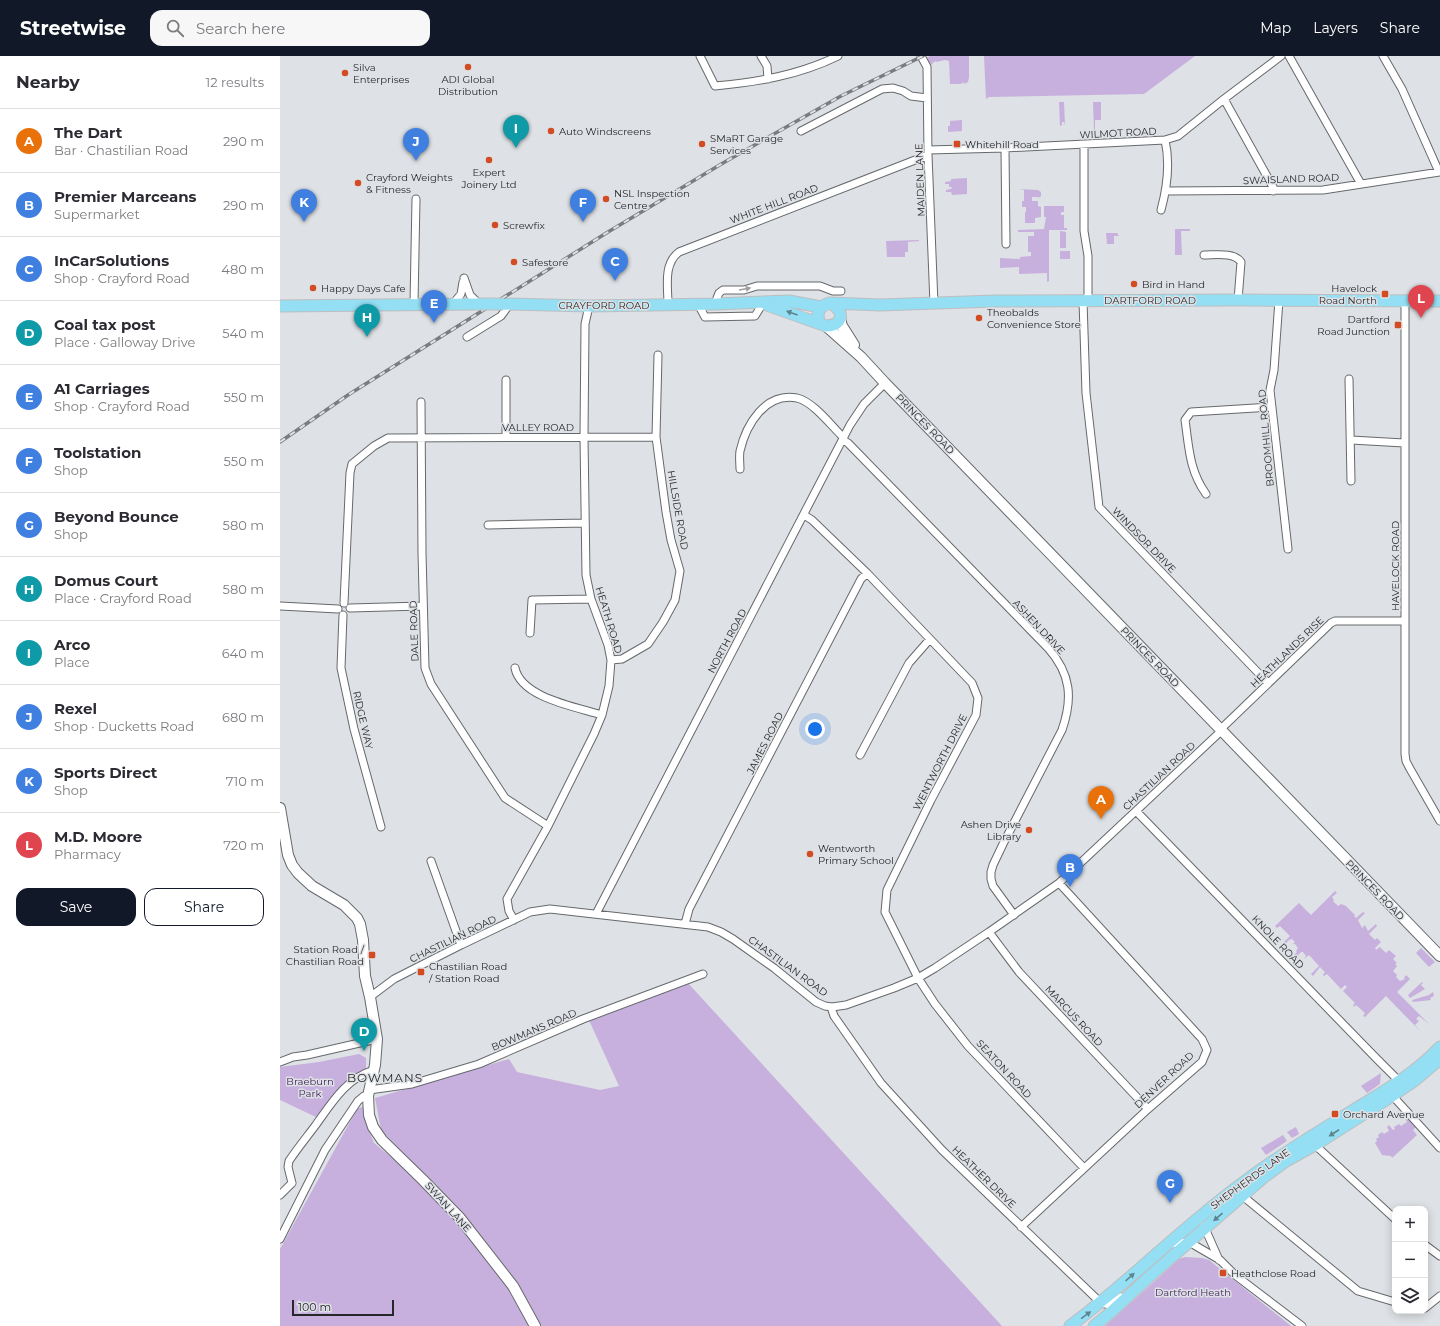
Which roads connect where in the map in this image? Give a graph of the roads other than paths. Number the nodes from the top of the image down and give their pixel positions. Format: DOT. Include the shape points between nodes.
graph roads {
  1 [pos="700,56"];
  2 [pos="761,56"];
  3 [pos="838,56"];
  4 [pos="921,56"];
  5 [pos="1281,56"];
  6 [pos="1289,56"];
  7 [pos="1383,56"];
  8 [pos="825,59"];
  9 [pos="768,79"];
  10 [pos="927,98"];
  11 [pos="1224,99"];
  12 [pos="801,131"];
  13 [pos="1165,140"];
  14 [pos="1084,145"];
  15 [pos="1004,148"];
  16 [pos="928,152"];
  17 [pos="1440,172"];
  18 [pos="1361,184"];
  19 [pos="1273,191"];
  20 [pos="1166,192"];
  21 [pos="416,199"];
  22 [pos="1161,210"];
  23 [pos="1006,244"];
  24 [pos="1204,255"];
  25 [pos="789,287"];
  26 [pos="841,291"];
  27 [pos="1238,300"];
  28 [pos="1279,300"];
  29 [pos="789,301"];
  30 [pos="1085,301"];
  31 [pos="1405,301"];
  32 [pos="1440,301"];
  33 [pos="763,303"];
  34 [pos="414,304"];
  35 [pos="479,304"];
  36 [pos="506,304"];
  37 [pos="668,304"];
  38 [pos="698,304"];
  39 [pos="717,304"];
  40 [pos="934,304"];
  41 [pos="452,305"];
  42 [pos="584,305"];
  43 [pos="826,305"];
  44 [pos="859,305"];
  45 [pos="280,306"];
  46 [pos="841,317"];
  47 [pos="823,325"];
  48 [pos="467,337"];
  49 [pos="658,355"];
  50 [pos="861,357"];
  51 [pos="1350,379"];
  52 [pos="506,380"];
  53 [pos="885,383"];
  54 [pos="420,402"];
  55 [pos="1272,407"];
  56 [pos="506,436"];
  57 [pos="656,436"];
  58 [pos="421,437"];
  59 [pos="584,437"];
  60 [pos="844,438"];
  61 [pos="1350,440"];
  62 [pos="1404,443"];
  63 [pos="740,469"];
  64 [pos="1352,481"];
  65 [pos="1206,494"];
  66 [pos="804,515"];
  67 [pos="585,523"];
  68 [pos="488,525"];
  69 [pos="1288,549"];
  70 [pos="867,573"];
  71 [pos="591,599"];
  72 [pos="347,605"];
  73 [pos="280,606"];
  74 [pos="423,606"];
  75 [pos="338,609"];
  76 [pos="343,615"];
  77 [pos="1405,621"];
  78 [pos="530,633"];
  79 [pos="930,639"];
  80 [pos="611,660"];
  81 [pos="515,668"];
  82 [pos="1268,683"];
  83 [pos="602,715"];
  84 [pos="1221,730"];
  85 [pos="860,755"];
  86 [pos="280,808"];
  87 [pos="1136,811"];
  88 [pos="1440,821"];
  89 [pos="548,826"];
  90 [pos="381,827"];
  91 [pos="431,861"];
  92 [pos="1059,883"];
  93 [pos="596,914"];
  94 [pos="1014,915"];
  95 [pos="514,920"];
  96 [pos="685,924"];
  97 [pos="989,932"];
  98 [pos="461,945"];
  99 [pos="1440,956"];
  100 [pos="703,974"];
  101 [pos="918,978"];
  102 [pos="370,997"];
  103 [pos="832,1006"];
  104 [pos="377,1039"];
  105 [pos="1440,1046"];
  106 [pos="1440,1058"];
  107 [pos="280,1062"];
  108 [pos="374,1070"];
  109 [pos="1402,1084"];
  110 [pos="369,1093"];
  111 [pos="1390,1093"];
  112 [pos="1148,1109"];
  113 [pos="1315,1145"];
  114 [pos="1440,1148"];
  115 [pos="1084,1168"];
  116 [pos="292,1183"];
  117 [pos="305,1188"];
  118 [pos="1238,1192"];
  119 [pos="280,1195"];
  120 [pos="1392,1216"];
  121 [pos="1198,1218"];
  122 [pos="1022,1227"];
  123 [pos="1206,1228"];
  124 [pos="280,1239"];
  125 [pos="1189,1242"];
  126 [pos="1166,1244"];
  127 [pos="1428,1247"];
  128 [pos="1440,1256"];
  129 [pos="1220,1260"];
  130 [pos="1151,1275"];
  131 [pos="1440,1296"];
  132 [pos="1392,1301"];
  133 [pos="1101,1303"];
  134 [pos="1428,1306"];
  135 [pos="535,1326"];
  136 [pos="1070,1326"];
  137 [pos="1094,1326"];
  138 [pos="1302,1326"];
  1 -- 9 [label="street" via="715,86"];
  2 -- 9 [label="street" via="768,66"];
  3 -- 8 [label="street"];
  4 -- 10 [label="street, MAIDEN LANE" via="927,67"];
  5 -- 11 [label="street, WILMOT ROAD"];
  6 -- 18 [label="street"];
  7 -- 17 [label="street" via="1402,89"];
  8 -- 9 [label="street" via="797,72"];
  10 -- 12 [label="street" via="911,96 893,88 882,89"];
  10 -- 16 [label="street, MAIDEN LANE"];
  11 -- 13 [label="street, WILMOT ROAD" via="1178,136"];
  11 -- 19 [label="street" via="1273,186"];
  13 -- 14 [label="street, WILMOT ROAD"];
  13 -- 20 [label="street"];
  14 -- 15 [label="street, WILMOT ROAD"];
  14 -- 30 [label="street, WINDSOR DRIVE" via="1084,231 1088,256"];
  15 -- 16 [label="street, WILMOT ROAD"];
  15 -- 23 [label="street"];
  16 -- 37 [label="street, WHITE HILL ROAD" via="679,252 669,266"];
  16 -- 40 [label="street, MAIDEN LANE"];
  17 -- 18 [label="street, SWAISLAND ROAD"];
  18 -- 19 [label="street, SWAISLAND ROAD" via="1323,190"];
  19 -- 20 [label="street, SWAISLAND ROAD"];
  20 -- 22 [label="street"];
  21 -- 34 [label="street"];
  24 -- 27 [label="street" via="1233,255 1242,262"];
  25 -- 26 [label="street" via="820,286"];
  25 -- 29 [label="street"];
  39 -- 25 [label="street, one-way" via="719,293 723,290 744,290 757,286"];
  27 -- 28 [label="main road, DARTFORD ROAD"];
  27 -- 30 [label="main road, DARTFORD ROAD"];
  28 -- 31 [label="main road, DARTFORD ROAD"];
  28 -- 55 [label="street, BROOMHILL ROAD" via="1270,390"];
  29 -- 33 [label="main road, CRAYFORD ROAD"];
  29 -- 43 [label="main road, CRAYFORD ROAD"];
  30 -- 40 [label="main road, DARTFORD ROAD"];
  30 -- 82 [label="street, WINDSOR DRIVE" via="1086,393 1099,508"];
  31 -- 32 [label="main road, DARTFORD ROAD"];
  31 -- 62 [label="street, HAVELOCK ROAD"];
  33 -- 38 [label="street" via="755,316 705,317"];
  33 -- 39 [label="main road, CRAYFORD ROAD"];
  47 -- 33 [label="main road, CRAYFORD ROAD, one-way"];
  34 -- 41 [label="main road, CRAYFORD ROAD"];
  34 -- 45 [label="main road, CRAYFORD ROAD"];
  35 -- 36 [label="main road, CRAYFORD ROAD, bridge"];
  35 -- 41 [label="main road, CRAYFORD ROAD"];
  35 -- 41 [label="street" via="470,295 464,278 462,290"];
  36 -- 42 [label="main road, CRAYFORD ROAD"];
  36 -- 48 [label="street" via="501,316"];
  37 -- 38 [label="main road, CRAYFORD ROAD"];
  37 -- 42 [label="main road, CRAYFORD ROAD"];
  38 -- 39 [label="main road, CRAYFORD ROAD"];
  40 -- 44 [label="main road, DARTFORD ROAD"];
  42 -- 59 [label="street, HEATH ROAD"];
  43 -- 44 [label="main road, DARTFORD ROAD"];
  43 -- 46 [label="main road" via="837,306"];
  43 -- 47 [label="main road" via="818,313 818,319"];
  44 -- 46 [label="main road, DARTFORD ROAD" via="845,311"];
  46 -- 47 [label="main road" via="836,324"];
  46 -- 50 [label="main road, PRINCES ROAD" via="842,326"];
  47 -- 50 [label="main road, PRINCES ROAD"];
  49 -- 57 [label="street, HILLSIDE ROAD"];
  50 -- 53 [label="main road, PRINCES ROAD"];
  51 -- 61 [label="street"];
  52 -- 56 [label="street"];
  53 -- 60 [label="street, NORTH ROAD" via="860,410"];
  53 -- 84 [label="main road, PRINCES ROAD"];
  54 -- 58 [label="street, DALE ROAD"];
  55 -- 65 [label="street" via="1191,412 1185,420 1191,466"];
  55 -- 69 [label="street, BROOMHILL ROAD"];
  56 -- 58 [label="street, VALLEY ROAD"];
  56 -- 59 [label="street, VALLEY ROAD"];
  57 -- 59 [label="street, VALLEY ROAD"];
  57 -- 80 [label="street, HILLSIDE ROAD" via="666,512 680,571 675,600 648,644 622,659"];
  58 -- 72 [label="street" via="388,438 352,464"];
  58 -- 74 [label="street, DALE ROAD"];
  59 -- 67 [label="street, HEATH ROAD"];
  60 -- 63 [label="street, ASHEN DRIVE" via="811,405 797,398 784,397 770,402 757,413 748,428 740,452"];
  60 -- 66 [label="street, NORTH ROAD"];
  60 -- 94 [label="street, ASHEN DRIVE" via="1048,648 1061,664 1066,676 1068,702 1062,730 991,872 994,886"];
  61 -- 62 [label="street"];
  61 -- 64 [label="street"];
  62 -- 77 [label="street, HAVELOCK ROAD"];
  66 -- 70 [label="street, WENTWORTH DRIVE"];
  66 -- 93 [label="street, NORTH ROAD"];
  67 -- 68 [label="street"];
  67 -- 71 [label="street, HEATH ROAD" via="586,575"];
  70 -- 79 [label="street, WENTWORTH DRIVE"];
  70 -- 96 [label="street, JAMES ROAD" via="861,579 693,902"];
  71 -- 78 [label="street" via="532,600"];
  71 -- 80 [label="street, HEATH ROAD"];
  72 -- 74 [label="street"];
  72 -- 75 [label="street" via="340,605"];
  72 -- 76 [label="street" via="348,614"];
  73 -- 75 [label="street"];
  74 -- 89 [label="street, DALE ROAD" via="425,668 431,684 505,798"];
  75 -- 76 [label="street"];
  76 -- 90 [label="street, RIDGE WAY" via="341,668 354,729"];
  77 -- 82 [label="street, HEATHLANDS RISE" via="1330,623"];
  77 -- 88 [label="street, HAVELOCK ROAD" via="1406,761"];
  79 -- 85 [label="street" via="909,663"];
  79 -- 101 [label="street, WENTWORTH DRIVE" via="972,683 978,698 976,715 887,890 885,912"];
  80 -- 83 [label="street, HEATH ROAD" via="609,686"];
  81 -- 83 [label="street" via="520,680 540,695"];
  82 -- 84 [label="street, HEATHLANDS RISE"];
  83 -- 89 [label="street, HEATH ROAD"];
  84 -- 87 [label="street, CHASTILIAN ROAD"];
  84 -- 99 [label="main road, PRINCES ROAD"];
  86 -- 102 [label="main road, SWAN LANE" via="292,865 312,886 344,906 360,924 365,976"];
  87 -- 92 [label="street, CHASTILIAN ROAD"];
  87 -- 109 [label="street, KNOLE ROAD"];
  89 -- 95 [label="street, HEATH ROAD" via="507,899"];
  91 -- 98 [label="street"];
  92 -- 94 [label="street, CHASTILIAN ROAD"];
  92 -- 112 [label="street, DENVER ROAD" via="1202,1039 1207,1050 1202,1062"];
  93 -- 95 [label="street, CHASTILIAN ROAD" via="550,909 530,912"];
  93 -- 96 [label="street, CHASTILIAN ROAD"];
  94 -- 97 [label="street, CHASTILIAN ROAD"];
  95 -- 98 [label="street, CHASTILIAN ROAD"];
  96 -- 103 [label="street, CHASTILIAN ROAD" via="708,927 721,932 774,968 816,1002"];
  97 -- 101 [label="street, CHASTILIAN ROAD"];
  97 -- 112 [label="street, MARCUS ROAD" via="1019,972"];
  98 -- 102 [label="street, CHASTILIAN ROAD" via="394,979"];
  100 -- 110 [label="street, BOWMANS ROAD" via="583,1019 479,1064 412,1084"];
  101 -- 103 [label="street, CHASTILIAN ROAD" via="852,1003"];
  101 -- 115 [label="street, SEATON ROAD" via="962,1039"];
  102 -- 104 [label="main road, SWAN LANE"];
  103 -- 122 [label="street, HEATHER DRIVE" via="834,1016 881,1083 942,1150"];
  104 -- 107 [label="street"];
  104 -- 108 [label="main road, SWAN LANE"];
  105 -- 109 [label="main road, SHEPHERDS LANE"];
  106 -- 109 [label="main road, SHEPHERDS LANE"];
  108 -- 110 [label="main road, SWAN LANE"];
  108 -- 116 [label="street" via="364,1073 344,1089 289,1161"];
  109 -- 111 [label="main road, SHEPHERDS LANE"];
  110 -- 117 [label="street" via="360,1099 338,1129"];
  110 -- 135 [label="main road, SWAN LANE" via="370,1119 380,1138 460,1218 513,1286"];
  111 -- 113 [label="main road, SHEPHERDS LANE, one-way"];
  111 -- 114 [label="street"];
  111 -- 118 [label="main road, SHEPHERDS LANE" via="1285,1153"];
  112 -- 115 [label="street, DENVER ROAD"];
  113 -- 118 [label="main road, SHEPHERDS LANE"];
  113 -- 120 [label="street"];
  115 -- 122 [label="street, DENVER ROAD"];
  116 -- 117 [label="street"];
  116 -- 119 [label="street"];
  117 -- 124 [label="street"];
  118 -- 121 [label="main road, SHEPHERDS LANE"];
  118 -- 123 [label="main road, SHEPHERDS LANE, one-way"];
  118 -- 132 [label="street" via="1358,1290"];
  121 -- 123 [label="street"];
  121 -- 126 [label="main road, SHEPHERDS LANE"];
  122 -- 133 [label="street, HEATHER DRIVE"];
  123 -- 125 [label="main road, SHEPHERDS LANE"];
  123 -- 129 [label="street"];
  125 -- 126 [label="street"];
  125 -- 129 [label="street"];
  125 -- 130 [label="main road, SHEPHERDS LANE"];
  133 -- 126 [label="main road, SHEPHERDS LANE, one-way"];
  127 -- 128 [label="street"];
  129 -- 138 [label="street" via="1234,1275"];
  130 -- 133 [label="street" via="1110,1305"];
  130 -- 137 [label="main road, SHEPHERDS LANE"];
  131 -- 134 [label="street"];
  136 -- 133 [label="main road, SHEPHERDS LANE, one-way"];
}
